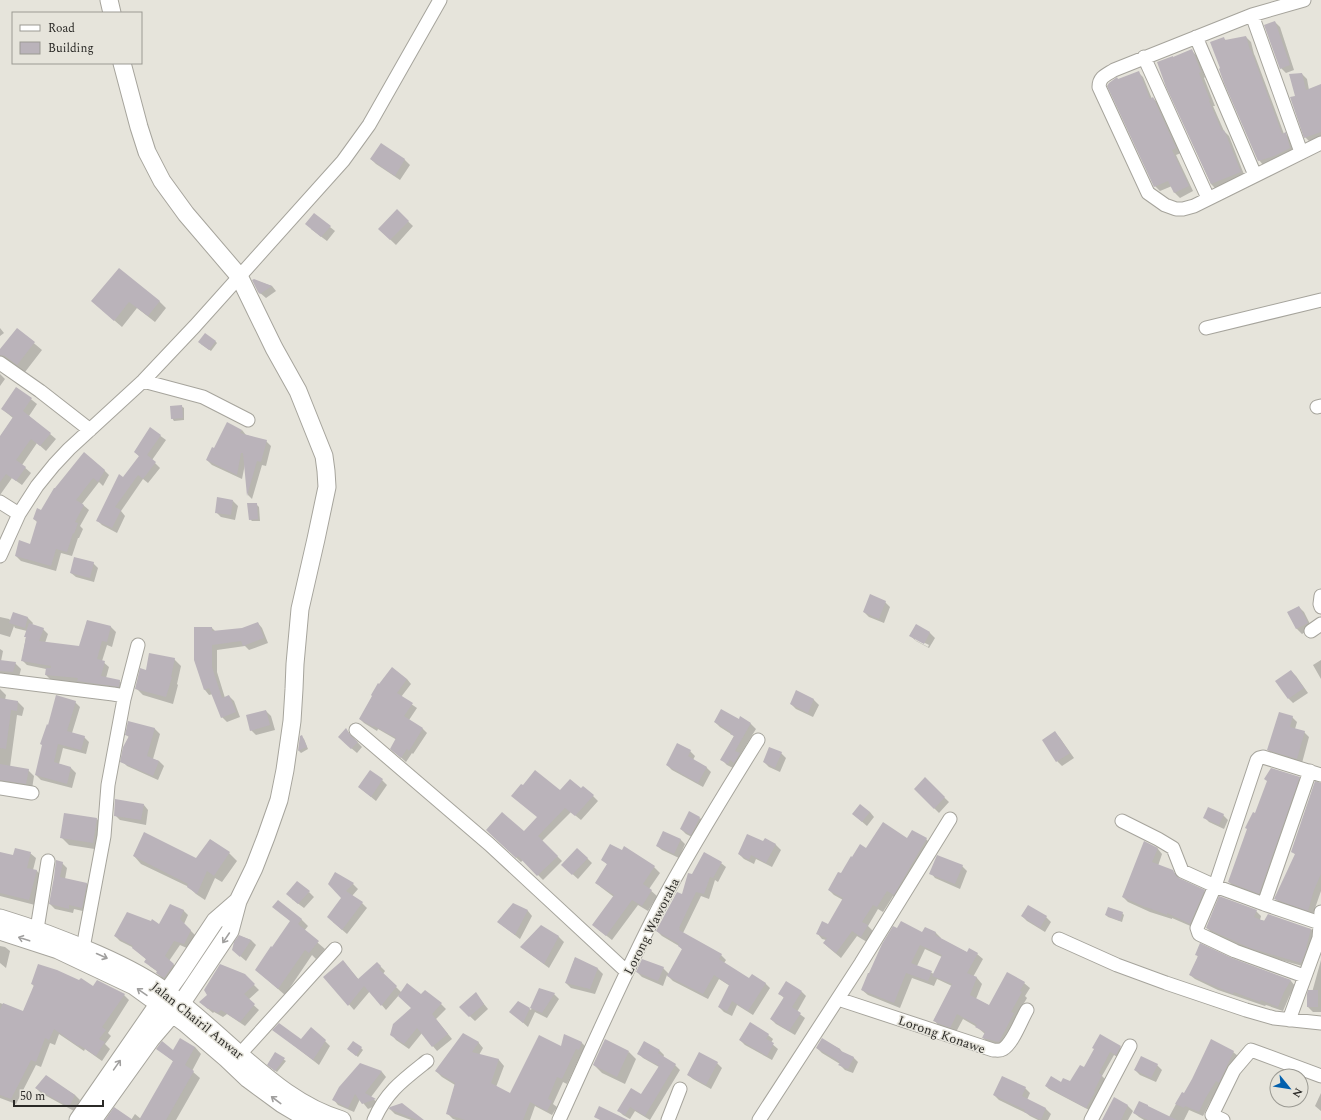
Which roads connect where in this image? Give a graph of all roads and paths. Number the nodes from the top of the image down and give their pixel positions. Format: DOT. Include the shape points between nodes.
graph roads {
  1 [pos="109,0"];
  2 [pos="440,0"];
  3 [pos="1304,0"];
  4 [pos="112,12"];
  5 [pos="1252,15"];
  6 [pos="1196,37"];
  7 [pos="1144,57"];
  8 [pos="122,64"];
  9 [pos="1321,143"];
  10 [pos="1300,152"];
  11 [pos="1255,175"];
  12 [pos="1208,198"];
  13 [pos="239,276"];
  14 [pos="1321,300"];
  15 [pos="1206,328"];
  16 [pos="0,362"];
  17 [pos="143,381"];
  18 [pos="248,420"];
  19 [pos="90,430"];
  20 [pos="0,502"];
  21 [pos="19,514"];
  22 [pos="0,556"];
  23 [pos="1321,596"];
  24 [pos="1321,607"];
  25 [pos="138,645"];
  26 [pos="0,680"];
  27 [pos="124,700"];
  28 [pos="356,730"];
  29 [pos="758,740"];
  30 [pos="1316,773"];
  31 [pos="0,788"];
  32 [pos="32,793"];
  33 [pos="950,819"];
  34 [pos="1122,821"];
  35 [pos="48,861"];
  36 [pos="1214,886"];
  37 [pos="238,901"];
  38 [pos="1264,904"];
  39 [pos="0,918"];
  40 [pos="1321,918"];
  41 [pos="37,930"];
  42 [pos="0,931"];
  43 [pos="1059,939"];
  44 [pos="83,948"];
  45 [pos="335,949"];
  46 [pos="627,972"];
  47 [pos="1304,976"];
  48 [pos="163,998"];
  49 [pos="838,998"];
  50 [pos="177,1009"];
  51 [pos="1027,1010"];
  52 [pos="1289,1020"];
  53 [pos="1321,1023"];
  54 [pos="1130,1046"];
  55 [pos="240,1054"];
  56 [pos="427,1061"];
  57 [pos="1321,1076"];
  58 [pos="680,1089"];
  59 [pos="1215,1118"];
  60 [pos="78,1120"];
  61 [pos="92,1120"];
  62 [pos="309,1120"];
  63 [pos="342,1120"];
  64 [pos="374,1120"];
  65 [pos="559,1120"];
  66 [pos="668,1120"];
  67 [pos="759,1120"];
  68 [pos="1091,1120"];
  1 -- 4 [label="main road"];
  2 -- 13 [label="street" via="369,125 343,161"];
  3 -- 5 [label="street"];
  5 -- 6 [label="street"];
  5 -- 10 [label="street"];
  6 -- 7 [label="street"];
  6 -- 11 [label="street"];
  7 -- 12 [label="street"];
  7 -- 12 [label="street" via="1102,77 1099,87 1148,194 1176,209 1194,206"];
  8 -- 13 [label="main road" via="139,127 162,181 186,214"];
  9 -- 10 [label="street"];
  10 -- 11 [label="street"];
  11 -- 12 [label="street"];
  13 -- 17 [label="street"];
  13 -- 37 [label="main road" via="298,391 324,456 327,487 300,609 292,720 284,778 266,837"];
  14 -- 15 [label="street"];
  16 -- 19 [label="street"];
  17 -- 18 [label="street" via="203,396"];
  17 -- 19 [label="street"];
  19 -- 21 [label="street" via="54,465"];
  20 -- 21 [label="street"];
  21 -- 22 [label="street"];
  23 -- 24 [label="street"];
  25 -- 27 [label="street"];
  26 -- 27 [label="street" via="119,695"];
  27 -- 44 [label="street" via="108,785 104,836"];
  28 -- 46 [label="street" via="489,844"];
  29 -- 46 [label="street, Lorong Waworaha" via="682,864"];
  30 -- 36 [label="street" via="1263,757 1257,760"];
  30 -- 38 [label="street"];
  31 -- 32 [label="street"];
  33 -- 49 [label="street"];
  34 -- 36 [label="street" via="1173,848 1182,871"];
  35 -- 41 [label="street"];
  36 -- 38 [label="street"];
  36 -- 47 [label="street" via="1197,928 1199,934 1235,951"];
  37 -- 48 [label="main road" via="215,921"];
  37 -- 50 [label="main road, one-way" via="230,931"];
  38 -- 40 [label="street"];
  39 -- 41 [label="main road, Jalan Chairil Anwar"];
  40 -- 47 [label="street" via="1319,938"];
  41 -- 44 [label="main road, Jalan Chairil Anwar"];
  48 -- 42 [label="main road, Jalan Chairil Anwar, one-way" via="80,959"];
  43 -- 52 [label="street" via="1166,983 1265,1016"];
  44 -- 48 [label="main road, Jalan Chairil Anwar, one-way" via="143,977"];
  45 -- 55 [label="street"];
  46 -- 65 [label="street, Lorong Waworaha"];
  47 -- 52 [label="street"];
  48 -- 50 [label="main road, Jalan Chairil Anwar"];
  60 -- 48 [label="main road, one-way"];
  49 -- 51 [label="street, Lorong Konawe" via="993,1050 1004,1048 1010,1041"];
  49 -- 67 [label="street"];
  50 -- 55 [label="main road, Jalan Chairil Anwar"];
  50 -- 61 [label="main road" via="151,1039"];
  62 -- 50 [label="main road, Jalan Chairil Anwar, one-way" via="248,1079"];
  52 -- 53 [label="street"];
  54 -- 68 [label="street"];
  55 -- 63 [label="main road, Jalan Chairil Anwar" via="300,1102"];
  56 -- 64 [label="street" via="392,1090 379,1107"];
  57 -- 59 [label="street" via="1251,1050 1234,1070"];
  58 -- 66 [label="street"];
}
